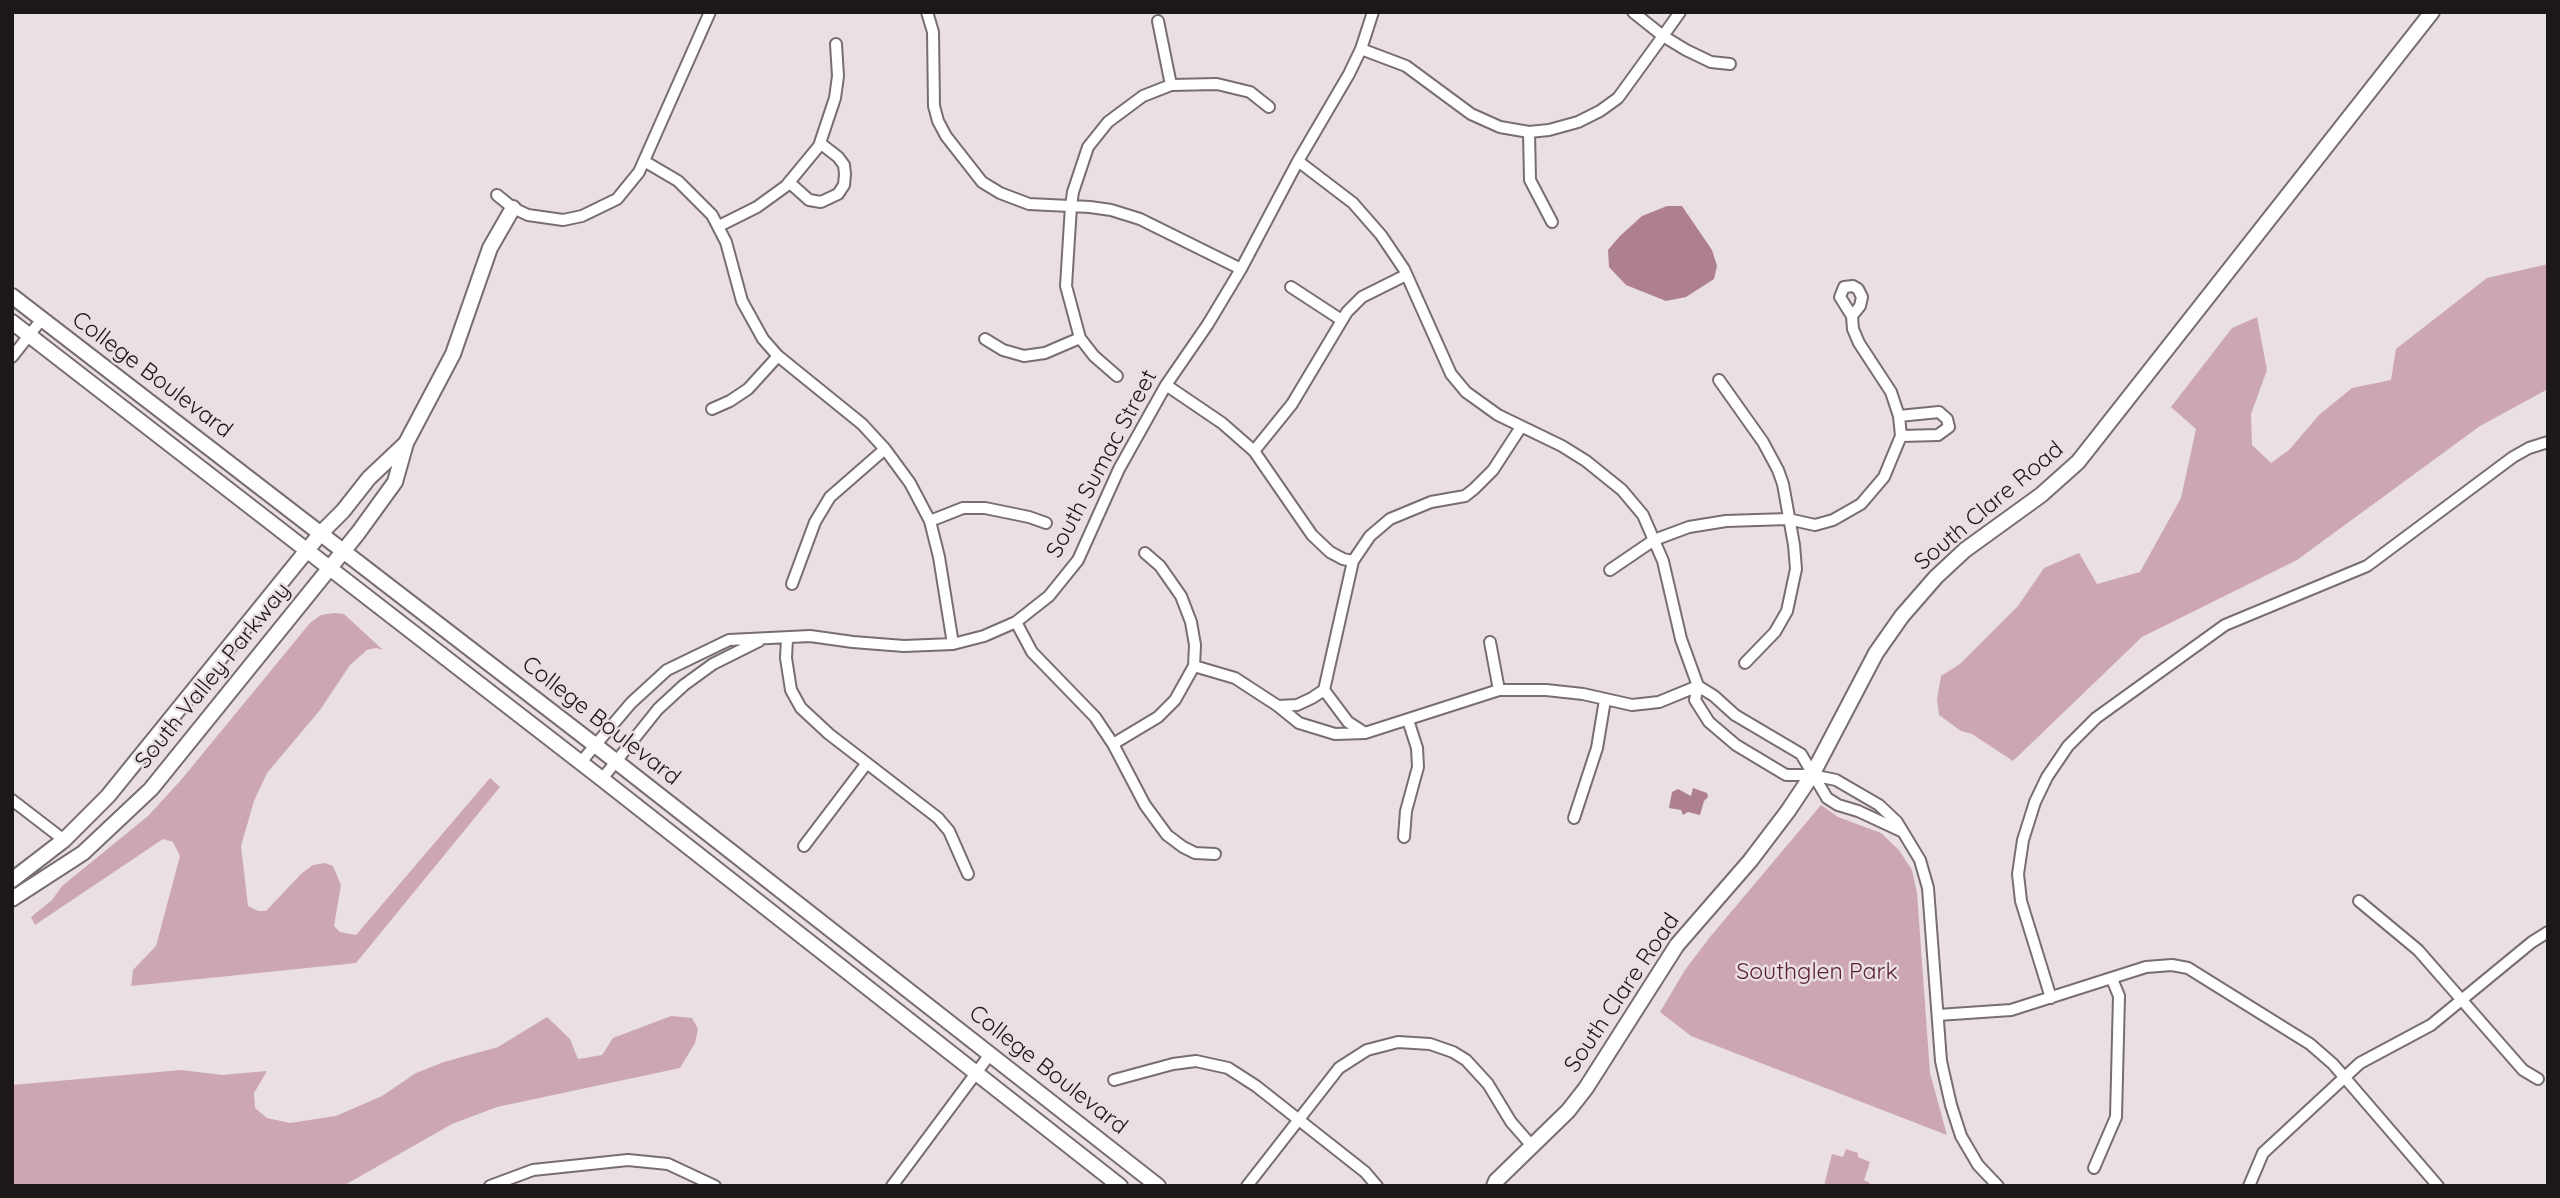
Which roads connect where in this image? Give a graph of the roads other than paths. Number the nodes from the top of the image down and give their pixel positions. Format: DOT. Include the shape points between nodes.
graph roads {
  1 [pos="710,12"];
  2 [pos="927,12"];
  3 [pos="1373,12"];
  4 [pos="1633,12"];
  5 [pos="1680,12"];
  6 [pos="2432,12"];
  7 [pos="1158,21"];
  8 [pos="1663,36"];
  9 [pos="836,44"];
  10 [pos="1361,49"];
  11 [pos="1730,64"];
  12 [pos="1171,85"];
  13 [pos="1269,107"];
  14 [pos="1529,132"];
  15 [pos="820,143"];
  16 [pos="644,161"];
  17 [pos="1298,161"];
  18 [pos="790,183"];
  19 [pos="497,195"];
  20 [pos="1071,206"];
  21 [pos="513,208"];
  22 [pos="1552,222"];
  23 [pos="719,226"];
  24 [pos="1241,269"];
  25 [pos="1406,275"];
  26 [pos="1291,287"];
  27 [pos="17,299"];
  28 [pos="12,316"];
  29 [pos="1852,316"];
  30 [pos="42,319"];
  31 [pos="1340,319"];
  32 [pos="12,322"];
  33 [pos="30,335"];
  34 [pos="1080,338"];
  35 [pos="985,339"];
  36 [pos="778,356"];
  37 [pos="12,357"];
  38 [pos="1117,376"];
  39 [pos="1719,380"];
  40 [pos="1166,385"];
  41 [pos="712,409"];
  42 [pos="1899,416"];
  43 [pos="1521,427"];
  44 [pos="1901,436"];
  45 [pos="2548,442"];
  46 [pos="406,443"];
  47 [pos="885,449"];
  48 [pos="1254,451"];
  49 [pos="1788,519"];
  50 [pos="930,521"];
  51 [pos="1046,523"];
  52 [pos="321,533"];
  53 [pos="1654,540"];
  54 [pos="343,550"];
  55 [pos="308,551"];
  56 [pos="1145,554"];
  57 [pos="1353,561"];
  58 [pos="329,567"];
  59 [pos="1610,570"];
  60 [pos="792,584"];
  61 [pos="1016,622"];
  62 [pos="787,639"];
  63 [pos="761,640"];
  64 [pos="1490,642"];
  65 [pos="953,644"];
  66 [pos="1745,663"];
  67 [pos="1194,666"];
  68 [pos="1698,686"];
  69 [pos="1324,690"];
  70 [pos="1499,690"];
  71 [pos="1605,700"];
  72 [pos="1278,706"];
  73 [pos="1408,720"];
  74 [pos="1365,733"];
  75 [pos="1113,744"];
  76 [pos="595,745"];
  77 [pos="615,761"];
  78 [pos="581,762"];
  79 [pos="867,763"];
  80 [pos="1812,775"];
  81 [pos="602,779"];
  82 [pos="12,800"];
  83 [pos="1574,818"];
  84 [pos="1901,831"];
  85 [pos="1404,836"];
  86 [pos="64,840"];
  87 [pos="804,846"];
  88 [pos="1215,854"];
  89 [pos="968,874"];
  90 [pos="12,880"];
  91 [pos="12,899"];
  92 [pos="2359,901"];
  93 [pos="2548,932"];
  94 [pos="2112,979"];
  95 [pos="2051,998"];
  96 [pos="2462,1000"];
  97 [pos="1938,1014"];
  98 [pos="991,1053"];
  99 [pos="976,1072"];
  100 [pos="2345,1076"];
  101 [pos="2538,1079"];
  102 [pos="1114,1080"];
  103 [pos="1298,1119"];
  104 [pos="1532,1146"];
  105 [pos="2094,1168"];
  106 [pos="1491,1184"];
  107 [pos="2435,1185"];
  108 [pos="490,1186"];
  109 [pos="715,1186"];
  110 [pos="892,1186"];
  111 [pos="1121,1186"];
  112 [pos="1158,1186"];
  113 [pos="1247,1186"];
  114 [pos="1377,1186"];
  115 [pos="1998,1186"];
  116 [pos="2249,1186"];
  1 -- 16 [label="street"];
  2 -- 20 [label="street" via="933,32 934,106 946,136 982,182 999,193 1029,204"];
  3 -- 10 [label="street, South Sumac Street"];
  4 -- 8 [label="street"];
  5 -- 8 [label="street"];
  6 -- 80 [label="street, South Clare Road" via="2078,462 1965,550 1916,599 1876,653"];
  7 -- 12 [label="street"];
  8 -- 11 [label="street" via="1711,62"];
  8 -- 14 [label="street" via="1618,98 1601,111 1578,122"];
  9 -- 15 [label="street" via="835,98"];
  10 -- 14 [label="street" via="1406,66 1471,114 1500,127"];
  10 -- 17 [label="street, South Sumac Street"];
  12 -- 13 [label="street" via="1217,84 1250,92"];
  12 -- 20 [label="street" via="1143,96 1108,122 1088,147"];
  14 -- 22 [label="street" via="1530,180"];
  15 -- 18 [label="street"];
  15 -- 18 [label="street" via="844,165 844,185 838,194 821,202 809,200"];
  16 -- 21 [label="street" via="618,199 582,216 547,219"];
  16 -- 23 [label="street" via="698,198"];
  17 -- 24 [label="street, South Sumac Street"];
  17 -- 25 [label="street" via="1353,203 1381,235"];
  18 -- 23 [label="street"];
  19 -- 21 [label="street"];
  20 -- 24 [label="street" via="1140,219"];
  20 -- 34 [label="street" via="1066,286"];
  21 -- 46 [label="street, South Valley Parkway" via="490,248 453,354"];
  23 -- 36 [label="street" via="742,301"];
  24 -- 40 [label="street, South Sumac Street"];
  25 -- 31 [label="street" via="1362,297"];
  25 -- 43 [label="street" via="1451,374 1466,392"];
  26 -- 31 [label="street"];
  27 -- 28 [label="street"];
  27 -- 30 [label="street, College Boulevard"];
  29 -- 42 [label="street" via="1859,343 1891,393"];
  30 -- 33 [label="street"];
  30 -- 52 [label="street, College Boulevard"];
  31 -- 48 [label="street" via="1292,404"];
  32 -- 33 [label="street, College Boulevard"];
  33 -- 37 [label="street"];
  33 -- 55 [label="street, College Boulevard"];
  34 -- 35 [label="street" via="1045,353 1024,356"];
  34 -- 38 [label="street"];
  36 -- 41 [label="street" via="748,389"];
  36 -- 47 [label="street" via="862,424"];
  39 -- 49 [label="street" via="1773,459 1783,484"];
  40 -- 48 [label="street"];
  40 -- 61 [label="street, South Sumac Street" via="1119,469 1078,560 1049,596"];
  42 -- 44 [label="street"];
  42 -- 44 [label="street" via="1939,412 1949,427 1938,435"];
  43 -- 53 [label="street" via="1562,446 1608,477 1643,515"];
  43 -- 57 [label="street" via="1493,470 1474,489 1465,496 1432,502 1390,519 1370,536"];
  44 -- 49 [label="street" via="1884,477 1856,508 1815,525"];
  45 -- 95 [label="street" via="2513,457 2367,566 2225,625 2082,730 2043,785 2020,857 2021,901"];
  46 -- 52 [label="street, South Valley Parkway"];
  46 -- 54 [label="street, South Valley Parkway" via="395,482"];
  47 -- 50 [label="street"];
  47 -- 60 [label="street" via="830,497 815,522"];
  48 -- 57 [label="street" via="1312,535 1330,552"];
  49 -- 53 [label="street" via="1712,522"];
  49 -- 66 [label="street" via="1796,569 1787,611 1775,632"];
  50 -- 51 [label="street" via="963,508 985,508"];
  50 -- 65 [label="street"];
  52 -- 54 [label="street, College Boulevard"];
  52 -- 55 [label="street, South Valley Parkway"];
  53 -- 59 [label="street"];
  53 -- 68 [label="street"];
  54 -- 58 [label="street, South Valley Parkway"];
  54 -- 76 [label="street, College Boulevard"];
  55 -- 58 [label="street, College Boulevard"];
  55 -- 86 [label="street, South Valley Parkway" via="127,775"];
  56 -- 67 [label="street" via="1160,566 1181,596 1191,622"];
  57 -- 69 [label="street"];
  58 -- 78 [label="street, College Boulevard"];
  58 -- 91 [label="street, South Valley Parkway" via="176,760 129,811 83,853"];
  61 -- 65 [label="street, South Sumac Street"];
  61 -- 75 [label="street" via="1032,652 1078,697"];
  62 -- 63 [label="street, South Sumac Street"];
  62 -- 65 [label="street, South Sumac Street" via="810,636 904,646"];
  62 -- 79 [label="street" via="791,690 801,708"];
  63 -- 76 [label="street, South Sumac Street" via="729,640 667,670"];
  63 -- 77 [label="street, South Sumac Street" via="684,684"];
  64 -- 70 [label="street"];
  67 -- 72 [label="street" via="1235,678"];
  67 -- 75 [label="street" via="1175,700 1158,717"];
  68 -- 71 [label="street" via="1650,704"];
  68 -- 80 [label="street" via="1735,715 1801,754"];
  68 -- 80 [label="street" via="1695,700 1724,736 1786,775"];
  69 -- 72 [label="street" via="1297,705"];
  69 -- 74 [label="street" via="1348,722"];
  70 -- 71 [label="street" via="1546,690"];
  70 -- 73 [label="street"];
  71 -- 83 [label="street" via="1597,748"];
  72 -- 74 [label="street" via="1316,730"];
  73 -- 74 [label="street"];
  73 -- 85 [label="street" via="1418,767"];
  75 -- 88 [label="street" via="1145,805 1167,835 1195,853"];
  76 -- 77 [label="street, College Boulevard"];
  76 -- 78 [label="street, South Sumac Street"];
  77 -- 81 [label="street, South Sumac Street"];
  77 -- 98 [label="street, College Boulevard"];
  78 -- 81 [label="street, College Boulevard"];
  79 -- 87 [label="street"];
  79 -- 89 [label="street" via="950,831"];
  80 -- 84 [label="street" via="1836,780 1879,805"];
  80 -- 84 [label="street" via="1838,806"];
  80 -- 104 [label="street, South Clare Road" via="1750,862 1677,945 1586,1088"];
  81 -- 99 [label="street, College Boulevard"];
  82 -- 86 [label="street"];
  84 -- 97 [label="street" via="1920,860 1928,888"];
  86 -- 90 [label="street, South Valley Parkway"];
  92 -- 96 [label="street" via="2418,950"];
  93 -- 96 [label="street"];
  94 -- 95 [label="street"];
  94 -- 100 [label="street" via="2160,965 2188,968 2310,1044"];
  94 -- 105 [label="street" via="2119,996 2116,1117"];
  95 -- 97 [label="street" via="2011,1010"];
  96 -- 100 [label="street" via="2431,1025 2360,1063"];
  96 -- 101 [label="street" via="2523,1070"];
  97 -- 115 [label="street" via="1941,1062 1961,1136 1978,1165"];
  98 -- 99 [label="street"];
  98 -- 112 [label="street, College Boulevard"];
  99 -- 110 [label="street"];
  99 -- 111 [label="street, College Boulevard"];
  100 -- 107 [label="street"];
  100 -- 116 [label="street" via="2263,1153"];
  102 -- 103 [label="street" via="1173,1064 1213,1063 1242,1076"];
  103 -- 104 [label="street" via="1339,1068 1367,1050 1413,1042 1453,1052 1479,1072"];
  103 -- 113 [label="street"];
  103 -- 114 [label="street"];
  104 -- 106 [label="street, South Clare Road"];
  108 -- 109 [label="street" via="533,1170 628,1160 668,1164"];
}
